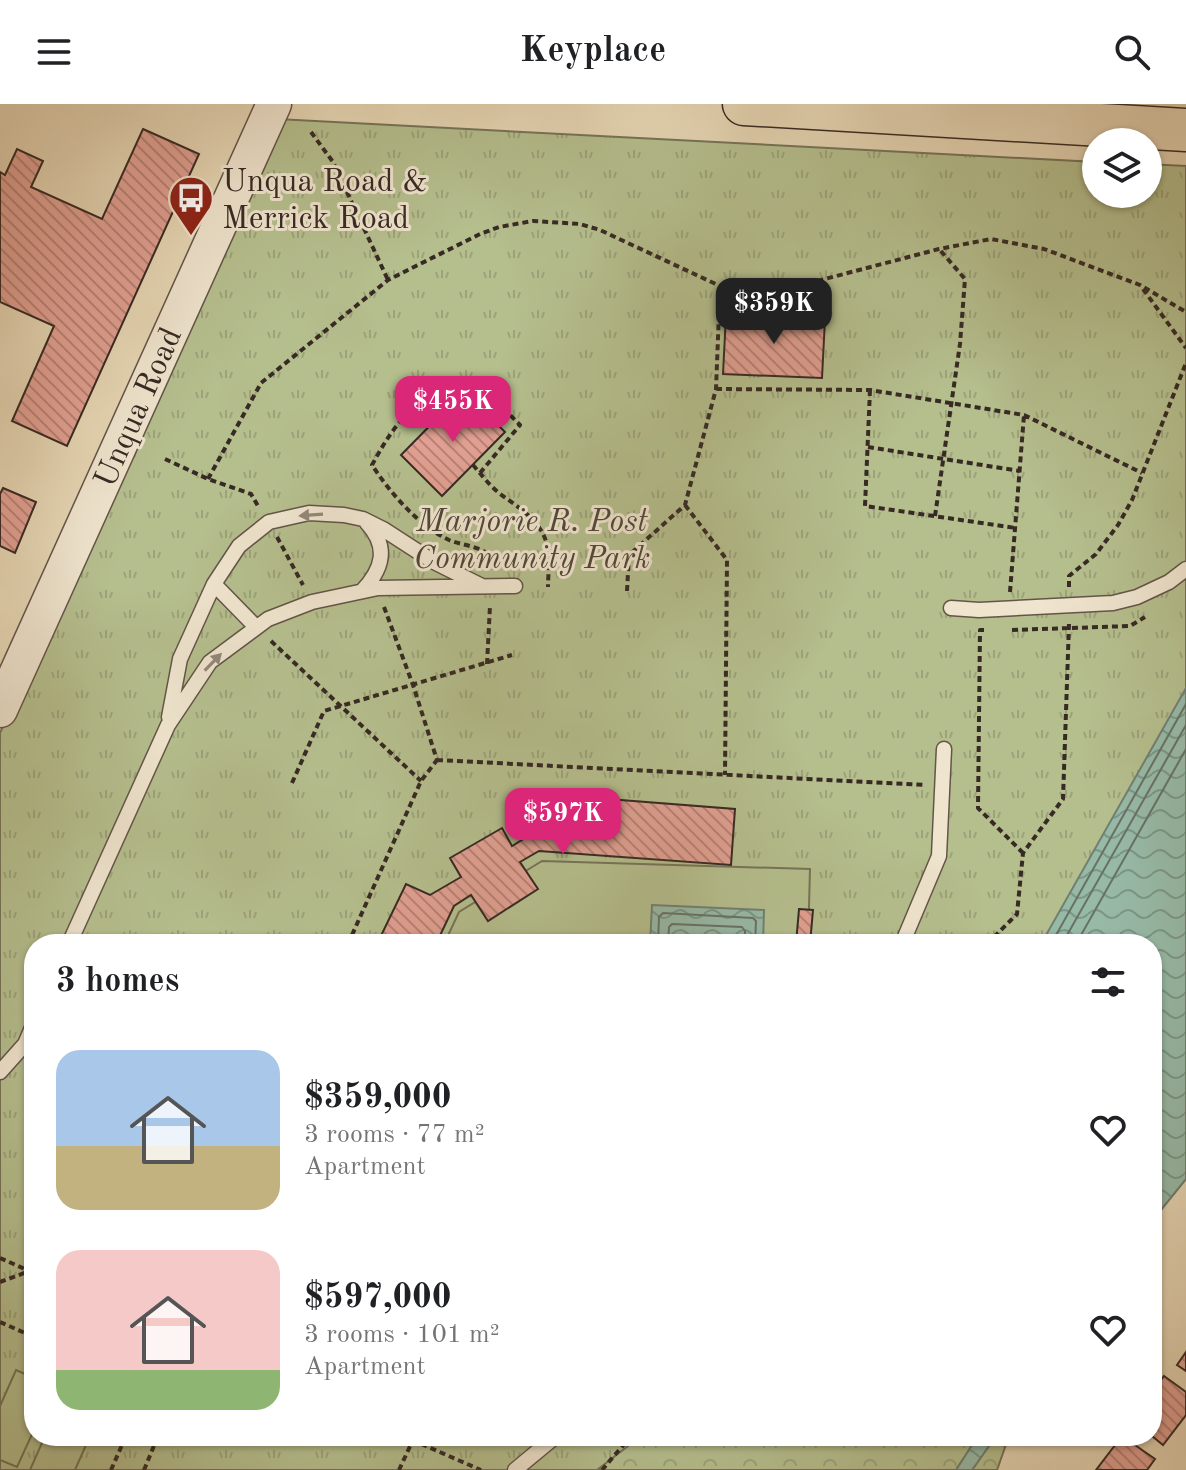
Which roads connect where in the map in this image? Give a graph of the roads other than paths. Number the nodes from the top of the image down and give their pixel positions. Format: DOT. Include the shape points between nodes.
graph roads {
  1 [pos="274,104"];
  2 [pos="744,104"];
  3 [pos="1186,130"];
  4 [pos="363,519"];
  5 [pos="1186,569"];
  6 [pos="214,584"];
  7 [pos="482,586"];
  8 [pos="515,586"];
  9 [pos="361,592"];
  10 [pos="951,608"];
  11 [pos="256,627"];
  12 [pos="0,710"];
  13 [pos="168,725"];
  14 [pos="944,749"];
  15 [pos="74,934"];
  16 [pos="906,934"];
  17 [pos="24,1045"];
  18 [pos="0,1072"];
  19 [pos="544,1446"];
  20 [pos="515,1470"];
  1 -- 12 [label="street, Unqua Road"];
  2 -- 3 [label="main road"];
  4 -- 6 [label="lane, one-way" via="309,513 269,522 239,546"];
  4 -- 7 [label="lane"];
  4 -- 9 [label="lane" via="377,537 381,556 377,573"];
  5 -- 10 [label="lane" via="1137,597 1113,603"];
  6 -- 11 [label="lane"];
  6 -- 13 [label="lane" via="180,659"];
  7 -- 8 [label="lane"];
  7 -- 9 [label="lane"];
  9 -- 11 [label="lane" via="312,602"];
  13 -- 11 [label="lane, one-way" via="210,662"];
  13 -- 15 [label="lane"];
  14 -- 16 [label="lane" via="939,856"];
  17 -- 18 [label="lane"];
  19 -- 20 [label="lane"];
}
